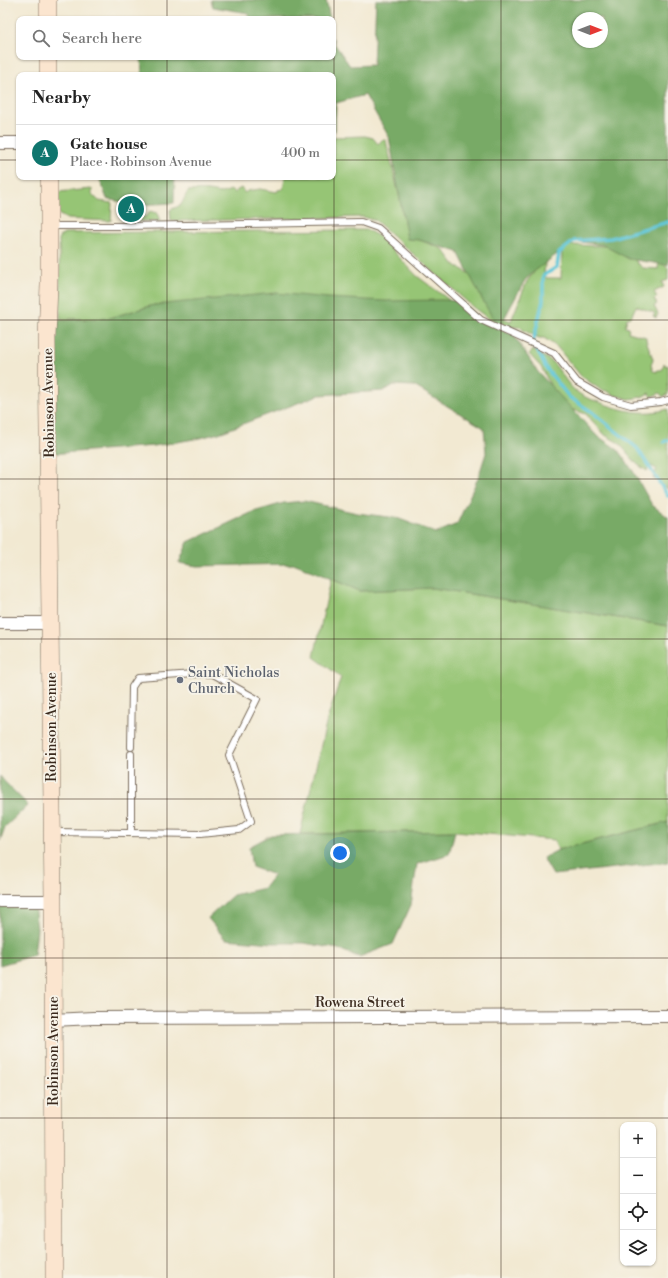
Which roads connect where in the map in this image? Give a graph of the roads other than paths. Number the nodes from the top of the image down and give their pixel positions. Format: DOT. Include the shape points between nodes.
graph roads {
  1 [pos="48,0"];
  2 [pos="48,16"];
  3 [pos="48,60"];
  4 [pos="48,72"];
  5 [pos="0,143"];
  6 [pos="16,143"];
  7 [pos="49,180"];
  8 [pos="49,226"];
  9 [pos="668,400"];
  10 [pos="0,623"];
  11 [pos="50,623"];
  12 [pos="131,747"];
  13 [pos="131,754"];
  14 [pos="52,832"];
  15 [pos="131,833"];
  16 [pos="0,901"];
  17 [pos="52,901"];
  18 [pos="668,1016"];
  19 [pos="53,1020"];
  20 [pos="54,1278"];
  1 -- 2 [label="main road"];
  3 -- 4 [label="main road"];
  5 -- 6 [label="street"];
  7 -- 8 [label="main road, Robinson Avenue"];
  8 -- 9 [label="lane" via="361,222 378,228 481,320 554,353 577,382 603,397 631,405"];
  8 -- 11 [label="main road, Robinson Avenue" via="47,338"];
  10 -- 11 [label="street"];
  11 -- 14 [label="main road, Robinson Avenue"];
  12 -- 15 [label="lane" via="132,687 138,678 212,674 257,699 229,755 250,821 239,830 200,834"];
  13 -- 15 [label="lane"];
  14 -- 15 [label="lane"];
  14 -- 17 [label="main road, Robinson Avenue"];
  16 -- 17 [label="street"];
  17 -- 19 [label="main road, Robinson Avenue"];
  18 -- 19 [label="street, Rowena Street"];
  19 -- 20 [label="main road, Robinson Avenue"];
}
